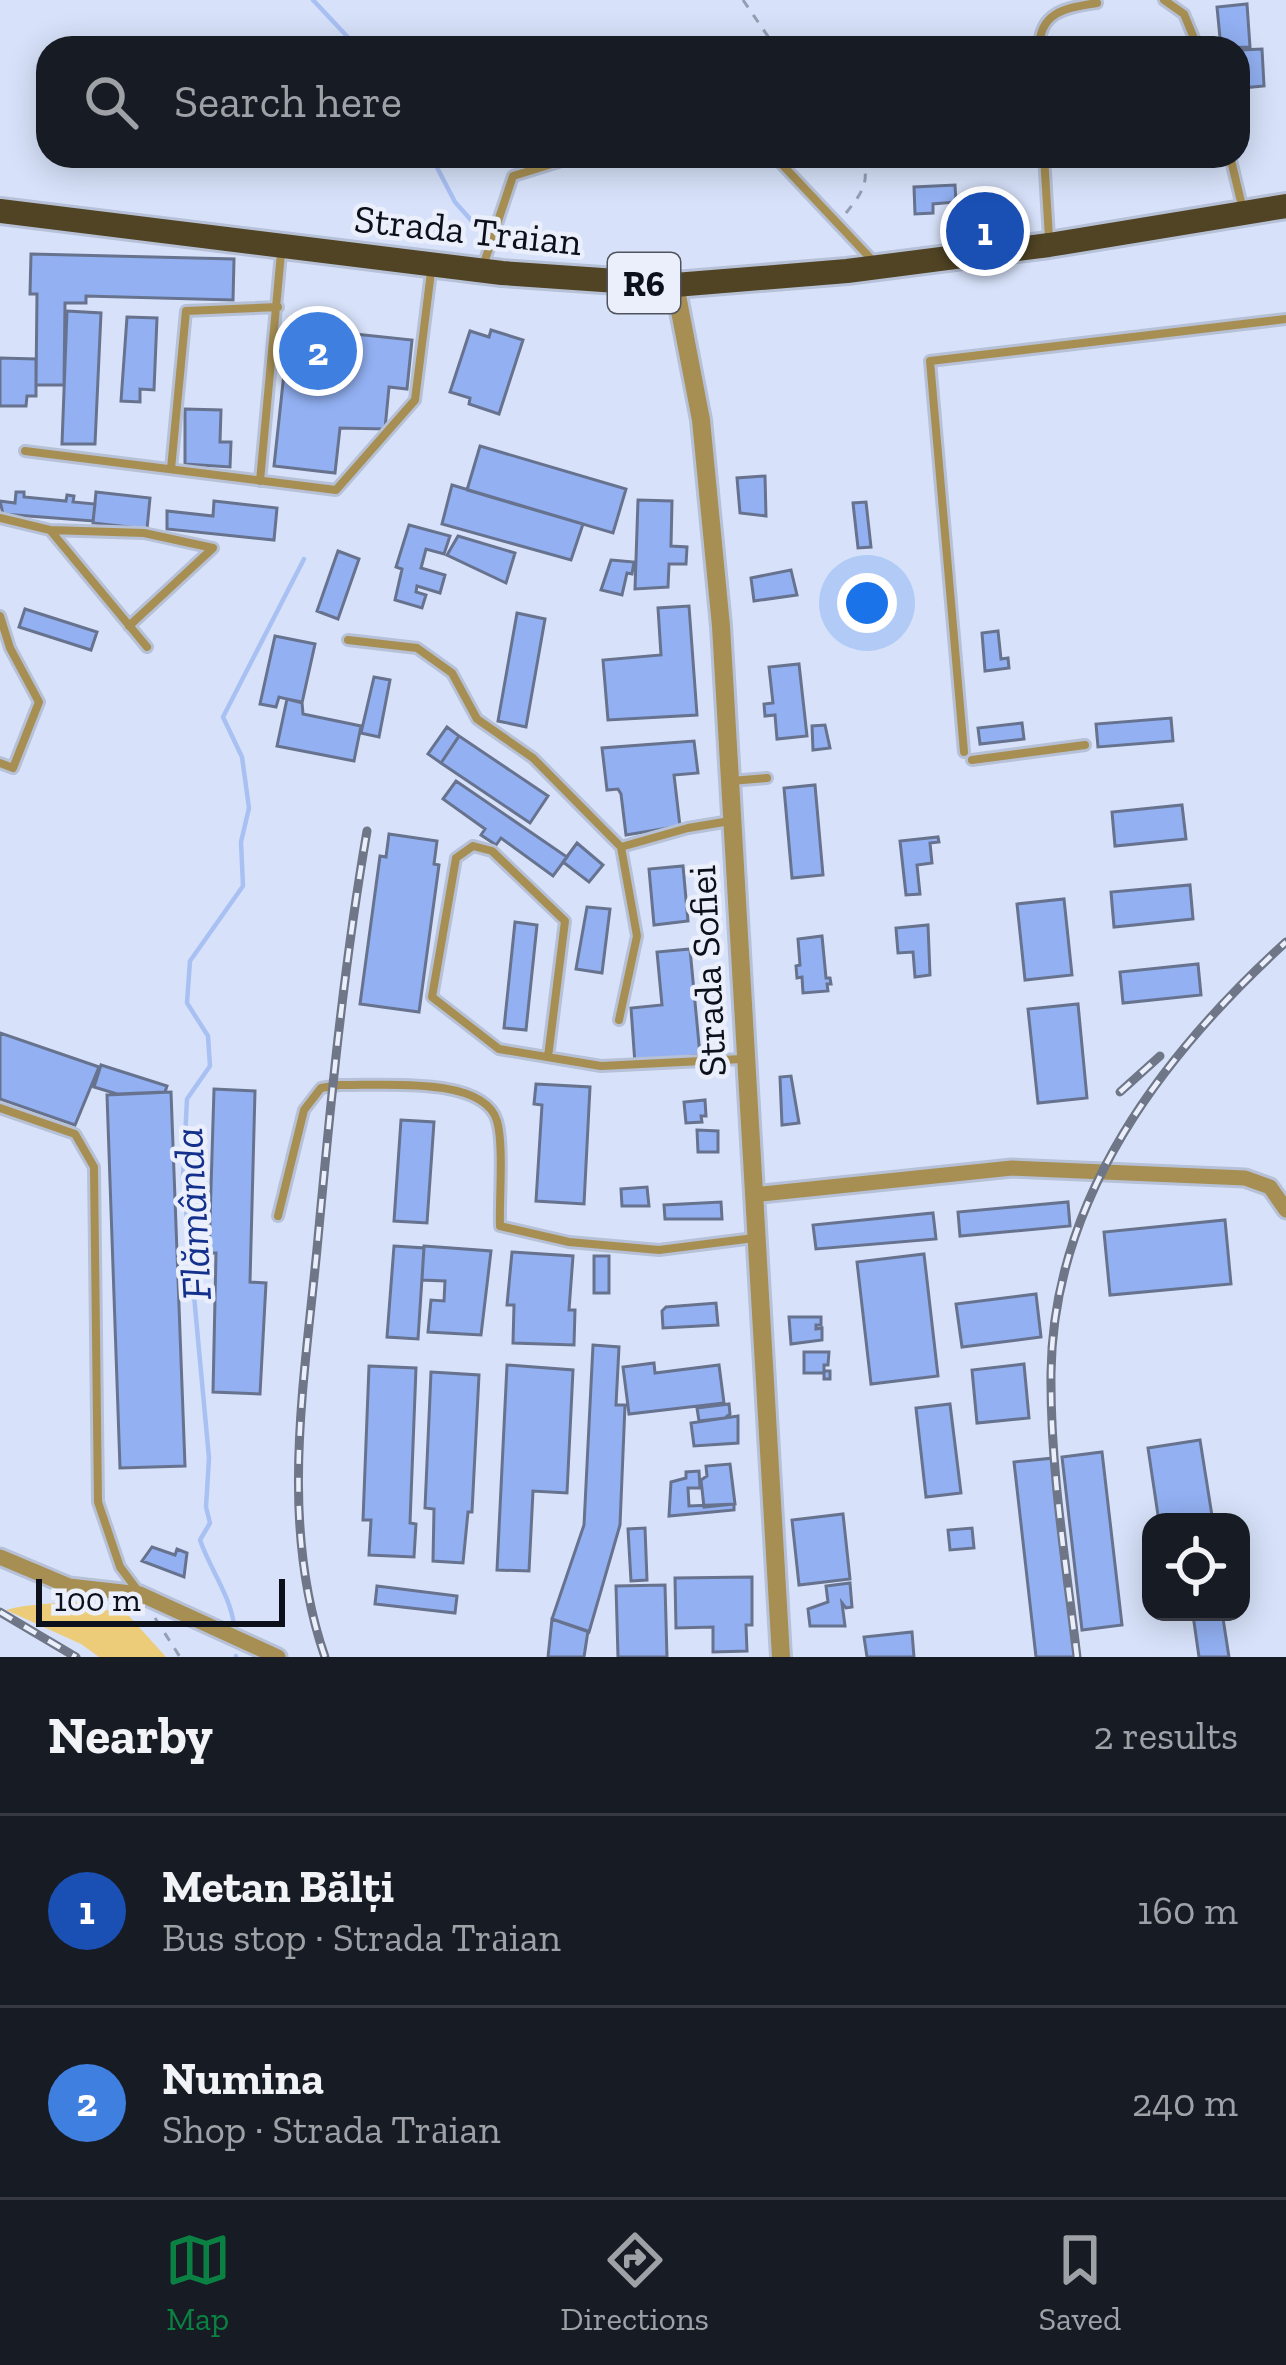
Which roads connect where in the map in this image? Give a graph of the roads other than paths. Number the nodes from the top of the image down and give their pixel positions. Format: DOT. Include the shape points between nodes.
graph roads {
  1 [pos="1164,0"];
  2 [pos="1096,3"];
  3 [pos="1041,36"];
  4 [pos="1193,36"];
  5 [pos="539,168"];
  6 [pos="785,168"];
  7 [pos="1045,168"];
  8 [pos="1233,168"];
  9 [pos="1286,206"];
  10 [pos="0,212"];
  11 [pos="1244,212"];
  12 [pos="281,245"];
  13 [pos="1049,245"];
  14 [pos="432,264"];
  15 [pos="879,267"];
  16 [pos="482,271"];
  17 [pos="675,285"];
  18 [pos="278,307"];
  19 [pos="1286,319"];
  20 [pos="25,451"];
  21 [pos="172,469"];
  22 [pos="260,481"];
  23 [pos="0,518"];
  24 [pos="50,530"];
  25 [pos="0,616"];
  26 [pos="129,626"];
  27 [pos="348,640"];
  28 [pos="147,647"];
  29 [pos="1085,746"];
  30 [pos="964,752"];
  31 [pos="972,760"];
  32 [pos="0,763"];
  33 [pos="767,778"];
  34 [pos="730,781"];
  35 [pos="732,821"];
  36 [pos="621,847"];
  37 [pos="619,1020"];
  38 [pos="548,1057"];
  39 [pos="745,1059"];
  40 [pos="0,1108"];
  41 [pos="753,1195"];
  42 [pos="1286,1210"];
  43 [pos="278,1216"];
  44 [pos="754,1238"];
  45 [pos="0,1557"];
  46 [pos="140,1594"];
  47 [pos="278,1657"];
  48 [pos="781,1657"];
  1 -- 4 [label="lane" via="1184,14"];
  2 -- 3 [label="lane" via="1059,10"];
  5 -- 16 [label="lane" via="513,176"];
  6 -- 15 [label="lane"];
  7 -- 13 [label="lane"];
  8 -- 11 [label="lane"];
  9 -- 11 [label="highway, Strada Trаian / R6"];
  10 -- 12 [label="highway, Strada Trаian / R6"];
  11 -- 13 [label="highway, Strada Trаian / R6"];
  12 -- 14 [label="highway, Strada Trаian / R6"];
  12 -- 18 [label="lane"];
  13 -- 15 [label="highway, Strada Trаian / R6"];
  14 -- 16 [label="highway, Strada Trаian / R6"];
  14 -- 22 [label="lane" via="415,400 336,490"];
  15 -- 17 [label="highway, Strada Trаian / R6"];
  16 -- 17 [label="highway, Strada Trаian / R6"];
  17 -- 34 [label="street, Strada Sofiei" via="701,420"];
  18 -- 21 [label="lane" via="186,311"];
  18 -- 22 [label="lane"];
  19 -- 30 [label="lane" via="930,361"];
  20 -- 21 [label="lane"];
  21 -- 22 [label="lane"];
  23 -- 24 [label="lane"];
  24 -- 26 [label="lane"];
  24 -- 26 [label="lane" via="144,533 213,548"];
  25 -- 32 [label="lane" via="39,702 13,768"];
  26 -- 28 [label="lane"];
  27 -- 36 [label="lane" via="416,648 452,673 477,718 532,758"];
  29 -- 31 [label="lane"];
  33 -- 34 [label="lane"];
  34 -- 35 [label="street, Strada Sofiei"];
  35 -- 36 [label="lane"];
  35 -- 39 [label="street, Strada Sofiei"];
  36 -- 37 [label="lane" via="637,936"];
  38 -- 38 [label="lane" via="565,921 492,851 473,846 456,858 432,997 499,1049"];
  38 -- 39 [label="lane" via="601,1066"];
  39 -- 41 [label="street, Strada Sofiei"];
  40 -- 46 [label="lane" via="75,1134 94,1167 98,1502 120,1567"];
  41 -- 42 [label="street" via="1043,1168 1246,1178 1270,1187"];
  41 -- 44 [label="street, Strada Sofiei"];
  43 -- 44 [label="lane" via="304,1110 321,1088 455,1088 497,1118 500,1226 659,1250"];
  44 -- 48 [label="street, Strada Sofiei"];
  45 -- 46 [label="street" via="70,1586"];
  46 -- 47 [label="street"];
}
